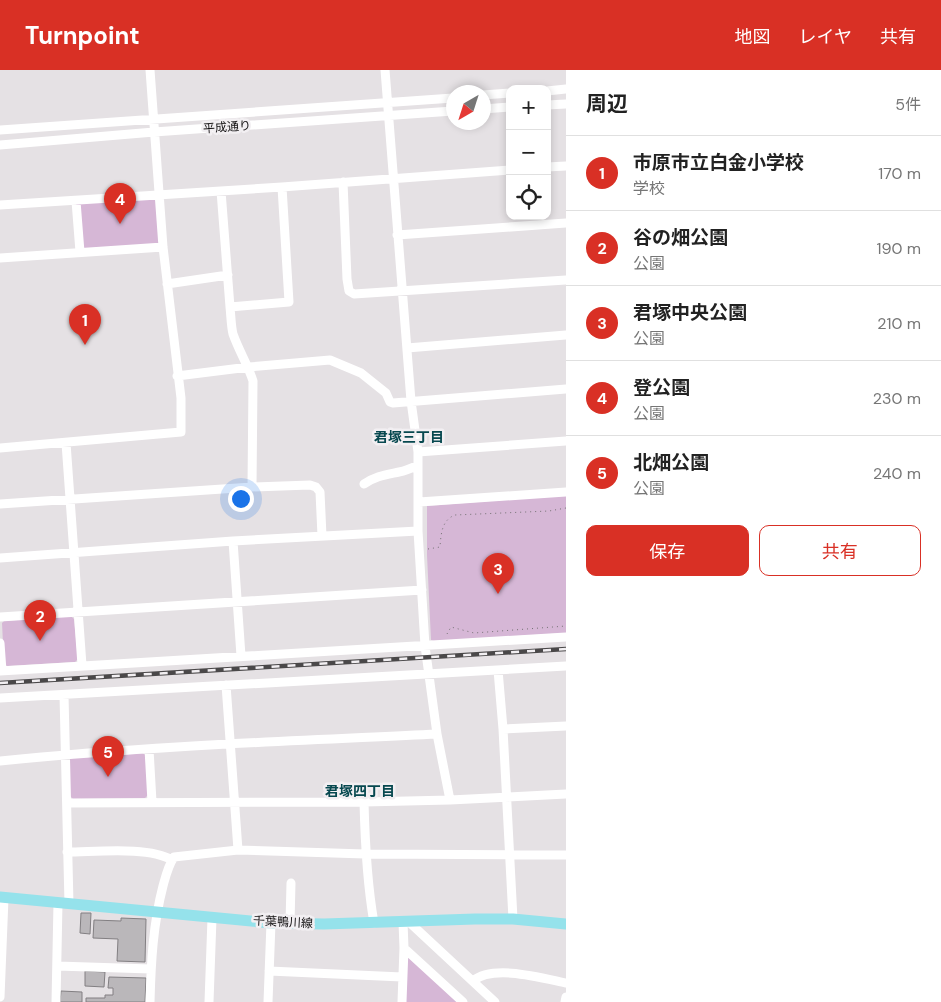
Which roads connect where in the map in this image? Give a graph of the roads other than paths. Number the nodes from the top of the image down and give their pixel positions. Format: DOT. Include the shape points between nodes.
graph roads {
  1 [pos="150,70"];
  2 [pos="385,70"];
  3 [pos="566,89"];
  4 [pos="551,90"];
  5 [pos="506,93"];
  6 [pos="491,94"];
  7 [pos="446,98"];
  8 [pos="387,102"];
  9 [pos="566,104"];
  10 [pos="551,105"];
  11 [pos="506,107"];
  12 [pos="491,108"];
  13 [pos="446,111"];
  14 [pos="387,115"];
  15 [pos="153,119"];
  16 [pos="0,130"];
  17 [pos="154,132"];
  18 [pos="0,145"];
  19 [pos="566,166"];
  20 [pos="551,167"];
  21 [pos="506,170"];
  22 [pos="393,179"];
  23 [pos="343,182"];
  24 [pos="282,187"];
  25 [pos="221,190"];
  26 [pos="159,195"];
  27 [pos="76,201"];
  28 [pos="0,205"];
  29 [pos="566,223"];
  30 [pos="397,235"];
  31 [pos="163,247"];
  32 [pos="80,252"];
  33 [pos="0,258"];
  34 [pos="228,275"];
  35 [pos="566,280"];
  36 [pos="167,284"];
  37 [pos="402,290"];
  38 [pos="230,307"];
  39 [pos="566,334"];
  40 [pos="407,348"];
  41 [pos="249,367"];
  42 [pos="177,376"];
  43 [pos="566,389"];
  44 [pos="411,401"];
  45 [pos="566,441"];
  46 [pos="66,443"];
  47 [pos="0,448"];
  48 [pos="418,452"];
  49 [pos="418,465"];
  50 [pos="364,484"];
  51 [pos="252,487"];
  52 [pos="566,492"];
  53 [pos="69,499"];
  54 [pos="419,502"];
  55 [pos="0,504"];
  56 [pos="418,531"];
  57 [pos="322,536"];
  58 [pos="233,541"];
  59 [pos="75,554"];
  60 [pos="0,558"];
  61 [pos="422,590"];
  62 [pos="238,602"];
  63 [pos="77,612"];
  64 [pos="0,617"];
  65 [pos="566,637"];
  66 [pos="0,643"];
  67 [pos="425,646"];
  68 [pos="241,656"];
  69 [pos="82,665"];
  70 [pos="566,666"];
  71 [pos="498,670"];
  72 [pos="1,671"];
  73 [pos="429,674"];
  74 [pos="226,686"];
  75 [pos="64,695"];
  76 [pos="0,698"];
  77 [pos="566,726"];
  78 [pos="503,729"];
  79 [pos="437,734"];
  80 [pos="231,745"];
  81 [pos="149,749"];
  82 [pos="66,754"];
  83 [pos="0,761"];
  84 [pos="566,794"];
  85 [pos="507,797"];
  86 [pos="450,800"];
  87 [pos="152,802"];
  88 [pos="234,802"];
  89 [pos="364,802"];
  90 [pos="67,803"];
  91 [pos="238,850"];
  92 [pos="67,852"];
  93 [pos="365,854"];
  94 [pos="566,855"];
  95 [pos="511,856"];
  96 [pos="172,860"];
  97 [pos="291,883"];
  98 [pos="2,898"];
  99 [pos="63,903"];
  100 [pos="156,913"];
  101 [pos="212,918"];
  102 [pos="513,919"];
  103 [pos="406,922"];
  104 [pos="271,923"];
  105 [pos="290,923"];
  106 [pos="374,923"];
  107 [pos="566,924"];
  108 [pos="404,948"];
  109 [pos="1,962"];
  110 [pos="57,966"];
  111 [pos="151,969"];
  112 [pos="269,971"];
  113 [pos="402,977"];
  114 [pos="473,981"];
  115 [pos="566,983"];
  116 [pos="0,997"];
  117 [pos="566,998"];
  118 [pos="56,1002"];
  119 [pos="150,1002"];
  120 [pos="209,1002"];
  121 [pos="268,1002"];
  122 [pos="402,1002"];
  123 [pos="462,1002"];
  124 [pos="495,1002"];
  125 [pos="565,1002"];
  1 -- 15 [label="street"];
  2 -- 8 [label="street"];
  3 -- 4 [label="street"];
  5 -- 6 [label="street"];
  7 -- 8 [label="street, 平成通り"];
  8 -- 14 [label="street"];
  8 -- 15 [label="street, 平成通り"];
  9 -- 10 [label="street"];
  11 -- 12 [label="street"];
  13 -- 14 [label="street, 平成通り"];
  14 -- 17 [label="street, 平成通り"];
  14 -- 22 [label="street"];
  15 -- 16 [label="street, 平成通り"];
  15 -- 17 [label="street"];
  17 -- 18 [label="street, 平成通り"];
  17 -- 26 [label="street"];
  19 -- 20 [label="street"];
  21 -- 22 [label="street"];
  22 -- 23 [label="street"];
  22 -- 30 [label="street"];
  23 -- 24 [label="street"];
  23 -- 37 [label="street" via="349,291 354,294"];
  24 -- 25 [label="street"];
  24 -- 38 [label="street" via="289,302"];
  25 -- 26 [label="street"];
  25 -- 34 [label="street"];
  26 -- 27 [label="street"];
  26 -- 31 [label="street"];
  27 -- 28 [label="street"];
  27 -- 32 [label="street"];
  29 -- 30 [label="street"];
  30 -- 37 [label="street"];
  31 -- 32 [label="street"];
  31 -- 36 [label="street"];
  32 -- 33 [label="street"];
  34 -- 36 [label="street"];
  34 -- 38 [label="street"];
  35 -- 37 [label="street"];
  36 -- 42 [label="street"];
  37 -- 40 [label="street"];
  38 -- 41 [label="street" via="233,333 242,358"];
  39 -- 40 [label="street"];
  40 -- 44 [label="street"];
  41 -- 42 [label="street"];
  41 -- 44 [label="street" via="330,360 361,373 386,393 393,403"];
  41 -- 51 [label="street" via="253,381"];
  42 -- 46 [label="street" via="181,432"];
  43 -- 44 [label="street"];
  44 -- 48 [label="street"];
  45 -- 48 [label="street"];
  46 -- 47 [label="street"];
  46 -- 53 [label="street"];
  48 -- 49 [label="street"];
  49 -- 50 [label="street" via="374,477"];
  49 -- 54 [label="street"];
  51 -- 53 [label="street"];
  51 -- 57 [label="street" via="316,487 320,492"];
  52 -- 54 [label="street"];
  53 -- 55 [label="street"];
  53 -- 59 [label="street"];
  54 -- 56 [label="street"];
  56 -- 57 [label="street"];
  56 -- 61 [label="street"];
  57 -- 58 [label="street"];
  58 -- 59 [label="street"];
  58 -- 62 [label="street"];
  59 -- 60 [label="street"];
  59 -- 63 [label="street"];
  61 -- 62 [label="street"];
  61 -- 67 [label="street"];
  62 -- 63 [label="street"];
  62 -- 68 [label="street"];
  63 -- 64 [label="street"];
  63 -- 69 [label="street"];
  65 -- 67 [label="street"];
  66 -- 72 [label="street"];
  67 -- 68 [label="street"];
  67 -- 73 [label="street"];
  68 -- 69 [label="street"];
  69 -- 72 [label="street"];
  70 -- 71 [label="street"];
  71 -- 73 [label="street"];
  71 -- 78 [label="street"];
  73 -- 74 [label="street"];
  73 -- 79 [label="street"];
  74 -- 75 [label="street"];
  74 -- 80 [label="street"];
  75 -- 76 [label="street"];
  75 -- 82 [label="street"];
  77 -- 78 [label="street"];
  78 -- 85 [label="street"];
  79 -- 80 [label="street"];
  79 -- 86 [label="street"];
  80 -- 81 [label="street"];
  80 -- 88 [label="street"];
  81 -- 82 [label="street"];
  81 -- 87 [label="street"];
  82 -- 83 [label="street"];
  82 -- 90 [label="street"];
  84 -- 85 [label="street"];
  85 -- 86 [label="street"];
  85 -- 95 [label="street"];
  86 -- 89 [label="street"];
  87 -- 88 [label="street"];
  87 -- 90 [label="street"];
  88 -- 89 [label="street"];
  88 -- 91 [label="street"];
  89 -- 93 [label="street"];
  90 -- 92 [label="street"];
  91 -- 93 [label="street"];
  91 -- 96 [label="street" via="181,855"];
  92 -- 96 [label="street" via="144,852"];
  92 -- 99 [label="street"];
  93 -- 95 [label="street"];
  93 -- 106 [label="street"];
  94 -- 95 [label="street"];
  95 -- 102 [label="street"];
  96 -- 100 [label="street"];
  97 -- 105 [label="street"];
  98 -- 99 [label="main road, 千葉鴨川線"];
  98 -- 109 [label="street"];
  99 -- 100 [label="main road, 千葉鴨川線"];
  99 -- 110 [label="street"];
  100 -- 101 [label="main road, 千葉鴨川線"];
  100 -- 111 [label="street"];
  101 -- 104 [label="main road, 千葉鴨川線"];
  101 -- 120 [label="street"];
  102 -- 103 [label="main road, 千葉鴨川線"];
  102 -- 107 [label="main road, 千葉鴨川線"];
  103 -- 106 [label="main road, 千葉鴨川線"];
  103 -- 108 [label="street"];
  103 -- 114 [label="street"];
  104 -- 105 [label="main road, 千葉鴨川線"];
  104 -- 112 [label="street"];
  105 -- 106 [label="main road, 千葉鴨川線"];
  108 -- 113 [label="street"];
  108 -- 123 [label="street"];
  109 -- 116 [label="street"];
  110 -- 111 [label="street"];
  110 -- 118 [label="street"];
  111 -- 119 [label="street"];
  112 -- 113 [label="street"];
  112 -- 121 [label="street"];
  113 -- 122 [label="street"];
  114 -- 115 [label="street" via="478,976 511,972"];
  114 -- 124 [label="street"];
  117 -- 125 [label="street"];
}
